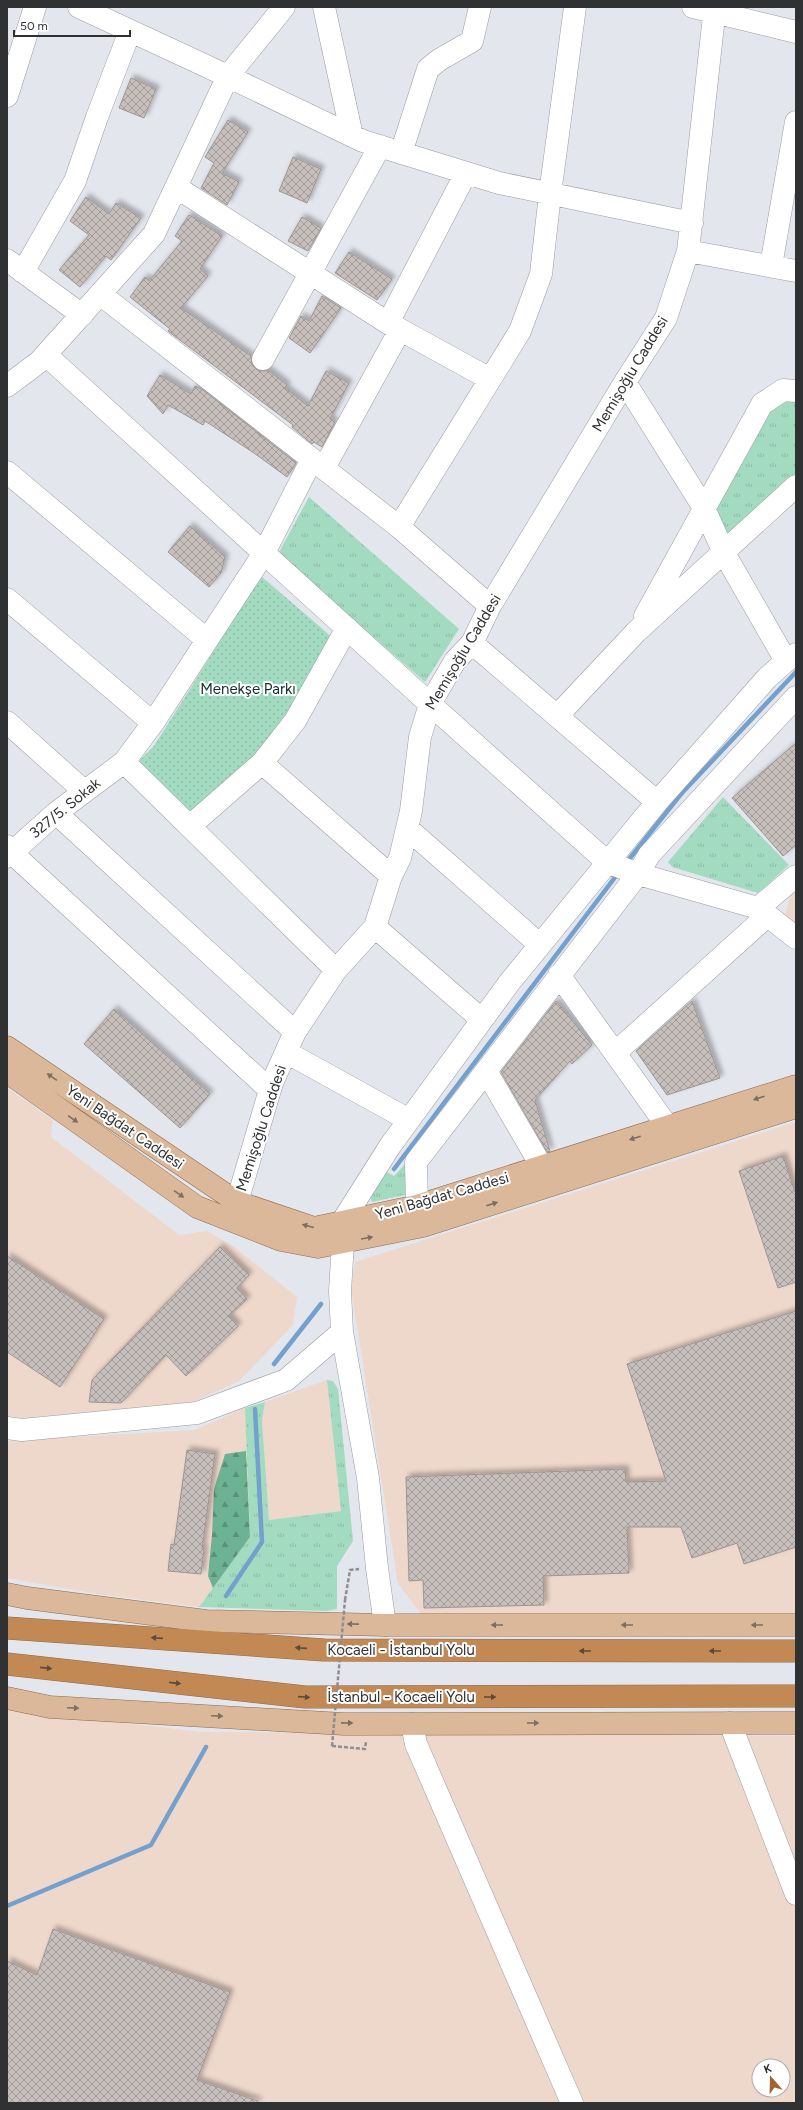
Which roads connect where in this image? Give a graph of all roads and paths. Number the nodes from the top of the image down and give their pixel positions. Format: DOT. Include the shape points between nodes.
graph roads {
  1 [pos="35,7"];
  2 [pos="78,7"];
  3 [pos="284,7"];
  4 [pos="324,7"];
  5 [pos="480,7"];
  6 [pos="575,7"];
  7 [pos="693,7"];
  8 [pos="714,10"];
  9 [pos="130,31"];
  10 [pos="796,32"];
  11 [pos="13,57"];
  12 [pos="228,76"];
  13 [pos="7,96"];
  14 [pos="796,122"];
  15 [pos="352,136"];
  16 [pos="380,146"];
  17 [pos="401,153"];
  18 [pos="466,173"];
  19 [pos="176,186"];
  20 [pos="550,194"];
  21 [pos="692,223"];
  22 [pos="688,251"];
  23 [pos="15,266"];
  24 [pos="771,266"];
  25 [pos="796,271"];
  26 [pos="310,272"];
  27 [pos="100,294"];
  28 [pos="82,315"];
  29 [pos="394,326"];
  30 [pos="46,355"];
  31 [pos="263,359"];
  32 [pos="490,379"];
  33 [pos="624,382"];
  34 [pos="7,386"];
  35 [pos="796,391"];
  36 [pos="318,463"];
  37 [pos="7,472"];
  38 [pos="796,486"];
  39 [pos="704,508"];
  40 [pos="399,527"];
  41 [pos="264,553"];
  42 [pos="724,553"];
  43 [pos="7,599"];
  44 [pos="490,606"];
  45 [pos="347,628"];
  46 [pos="636,632"];
  47 [pos="207,640"];
  48 [pos="472,643"];
  49 [pos="791,658"];
  50 [pos="796,698"];
  51 [pos="430,704"];
  52 [pos="557,716"];
  53 [pos="7,722"];
  54 [pos="153,723"];
  55 [pos="124,762"];
  56 [pos="262,763"];
  57 [pos="84,791"];
  58 [pos="657,802"];
  59 [pos="56,813"];
  60 [pos="190,826"];
  61 [pos="407,828"];
  62 [pos="8,852"];
  63 [pos="622,868"];
  64 [pos="391,876"];
  65 [pos="796,876"];
  66 [pos="763,912"];
  67 [pos="375,927"];
  68 [pos="796,938"];
  69 [pos="539,944"];
  70 [pos="336,970"];
  71 [pos="559,975"];
  72 [pos="481,1019"];
  73 [pos="295,1032"];
  74 [pos="7,1047"];
  75 [pos="286,1052"];
  76 [pos="615,1053"];
  77 [pos="486,1071"];
  78 [pos="7,1072"];
  79 [pos="796,1086"];
  80 [pos="270,1090"];
  81 [pos="796,1107"];
  82 [pos="409,1120"];
  83 [pos="668,1127"];
  84 [pos="542,1167"];
  85 [pos="237,1202"];
  86 [pos="417,1206"];
  87 [pos="343,1232"];
  88 [pos="342,1332"];
  89 [pos="7,1428"];
  90 [pos="350,1570"];
  91 [pos="7,1594"];
  92 [pos="385,1625"];
  93 [pos="796,1625"];
  94 [pos="7,1628"];
  95 [pos="796,1651"];
  96 [pos="7,1664"];
  97 [pos="796,1696"];
  98 [pos="7,1698"];
  99 [pos="730,1723"];
  100 [pos="796,1723"];
  101 [pos="412,1724"];
  102 [pos="365,1749"];
  103 [pos="796,1894"];
  104 [pos="572,2103"];
  1 -- 11 [label="street"];
  2 -- 9 [label="street"];
  3 -- 12 [label="street"];
  4 -- 15 [label="street"];
  5 -- 17 [label="street" via="472,41 428,69"];
  6 -- 20 [label="street"];
  7 -- 8 [label="street"];
  8 -- 10 [label="street"];
  8 -- 21 [label="street, Memişoğlu Caddesi"];
  9 -- 12 [label="street"];
  9 -- 23 [label="street" via="75,181"];
  11 -- 13 [label="street"];
  12 -- 15 [label="street"];
  12 -- 19 [label="street"];
  14 -- 24 [label="street"];
  15 -- 16 [label="street"];
  16 -- 17 [label="street"];
  16 -- 26 [label="street"];
  17 -- 18 [label="street"];
  18 -- 20 [label="street"];
  18 -- 29 [label="street, 327/5. Sokak"];
  19 -- 26 [label="street"];
  19 -- 27 [label="street" via="154,234"];
  20 -- 21 [label="street"];
  20 -- 32 [label="street" via="541,274 520,331"];
  21 -- 22 [label="street, Memişoğlu Caddesi"];
  22 -- 24 [label="street"];
  22 -- 33 [label="street, Memişoğlu Caddesi" via="666,318"];
  23 -- 28 [label="street"];
  24 -- 25 [label="street"];
  26 -- 29 [label="street"];
  26 -- 31 [label="street"];
  27 -- 28 [label="street"];
  27 -- 36 [label="street"];
  28 -- 30 [label="street"];
  29 -- 32 [label="street"];
  29 -- 36 [label="street, 327/5. Sokak"];
  30 -- 34 [label="street"];
  30 -- 41 [label="street"];
  32 -- 40 [label="street"];
  33 -- 39 [label="street"];
  33 -- 44 [label="street, Memişoğlu Caddesi"];
  35 -- 39 [label="street" via="783,390 762,404"];
  36 -- 40 [label="street"];
  36 -- 41 [label="street, 327/5. Sokak"];
  37 -- 47 [label="street"];
  38 -- 42 [label="street"];
  39 -- 42 [label="street"];
  39 -- 46 [label="street"];
  40 -- 44 [label="street"];
  41 -- 45 [label="street"];
  41 -- 47 [label="street, 327/5. Sokak"];
  42 -- 46 [label="street"];
  42 -- 49 [label="street"];
  43 -- 54 [label="street"];
  44 -- 48 [label="street, Memişoğlu Caddesi"];
  45 -- 51 [label="street"];
  45 -- 56 [label="street" via="295,721"];
  46 -- 52 [label="street"];
  47 -- 54 [label="street, 327/5. Sokak"];
  48 -- 51 [label="street, Memişoğlu Caddesi" via="455,661"];
  48 -- 52 [label="street"];
  49 -- 58 [label="street" via="767,678"];
  50 -- 63 [label="street" via="649,855"];
  51 -- 61 [label="street, Memişoğlu Caddesi" via="420,737"];
  51 -- 63 [label="street"];
  52 -- 58 [label="street"];
  53 -- 57 [label="street"];
  54 -- 55 [label="street, 327/5. Sokak"];
  55 -- 57 [label="street, 327/5. Sokak"];
  55 -- 60 [label="street"];
  56 -- 60 [label="street"];
  56 -- 64 [label="street"];
  57 -- 59 [label="street, 327/5. Sokak"];
  58 -- 63 [label="street"];
  59 -- 62 [label="street, 327/5. Sokak"];
  59 -- 73 [label="street"];
  60 -- 70 [label="street"];
  61 -- 64 [label="street, Memişoğlu Caddesi" via="400,858"];
  61 -- 69 [label="street"];
  62 -- 80 [label="street"];
  63 -- 66 [label="street"];
  63 -- 69 [label="street"];
  63 -- 71 [label="street"];
  64 -- 67 [label="street, Memişoğlu Caddesi"];
  65 -- 66 [label="street"];
  66 -- 68 [label="street"];
  66 -- 76 [label="street"];
  67 -- 70 [label="street, Memişoğlu Caddesi"];
  67 -- 72 [label="street"];
  69 -- 72 [label="street"];
  70 -- 73 [label="street, Memişoğlu Caddesi"];
  71 -- 76 [label="street"];
  71 -- 77 [label="street"];
  72 -- 82 [label="street"];
  73 -- 75 [label="street, Memişoğlu Caddesi"];
  85 -- 74 [label="main road, Yeni Bağdat Caddesi, one-way"];
  75 -- 80 [label="street, Memişoğlu Caddesi"];
  75 -- 82 [label="street"];
  76 -- 83 [label="street"];
  77 -- 84 [label="street"];
  77 -- 86 [label="street" via="416,1162"];
  78 -- 87 [label="main road, Yeni Bağdat Caddesi, one-way" via="197,1207 280,1240 318,1247"];
  79 -- 83 [label="main road, Yeni Bağdat Caddesi, one-way"];
  80 -- 85 [label="street, Memişoğlu Caddesi"];
  87 -- 81 [label="main road, Yeni Bağdat Caddesi, one-way" via="423,1226"];
  82 -- 87 [label="street"];
  83 -- 84 [label="main road, Yeni Bağdat Caddesi, one-way"];
  84 -- 86 [label="main road, Yeni Bağdat Caddesi"];
  87 -- 85 [label="main road, Yeni Bağdat Caddesi, one-way" via="314,1228"];
  86 -- 87 [label="main road, Yeni Bağdat Caddesi"];
  87 -- 88 [label="street" via="340,1291"];
  88 -- 89 [label="street" via="286,1380 197,1413 22,1430"];
  88 -- 92 [label="street" via="368,1478"];
  90 -- 102 [label="path, bridge" via="332,1746"];
  92 -- 91 [label="main road, one-way" via="206,1621"];
  93 -- 92 [label="main road, one-way"];
  95 -- 94 [label="highway, Kocaeli - İstanbul Yolu, one-way" via="324,1650"];
  96 -- 97 [label="highway, İstanbul - Kocaeli Yolu, one-way" via="305,1697"];
  98 -- 101 [label="main road, one-way" via="50,1706 344,1724"];
  99 -- 100 [label="main road"];
  101 -- 99 [label="main road, one-way"];
  99 -- 103 [label="street"];
  101 -- 104 [label="street" via="416,1744"];
}
